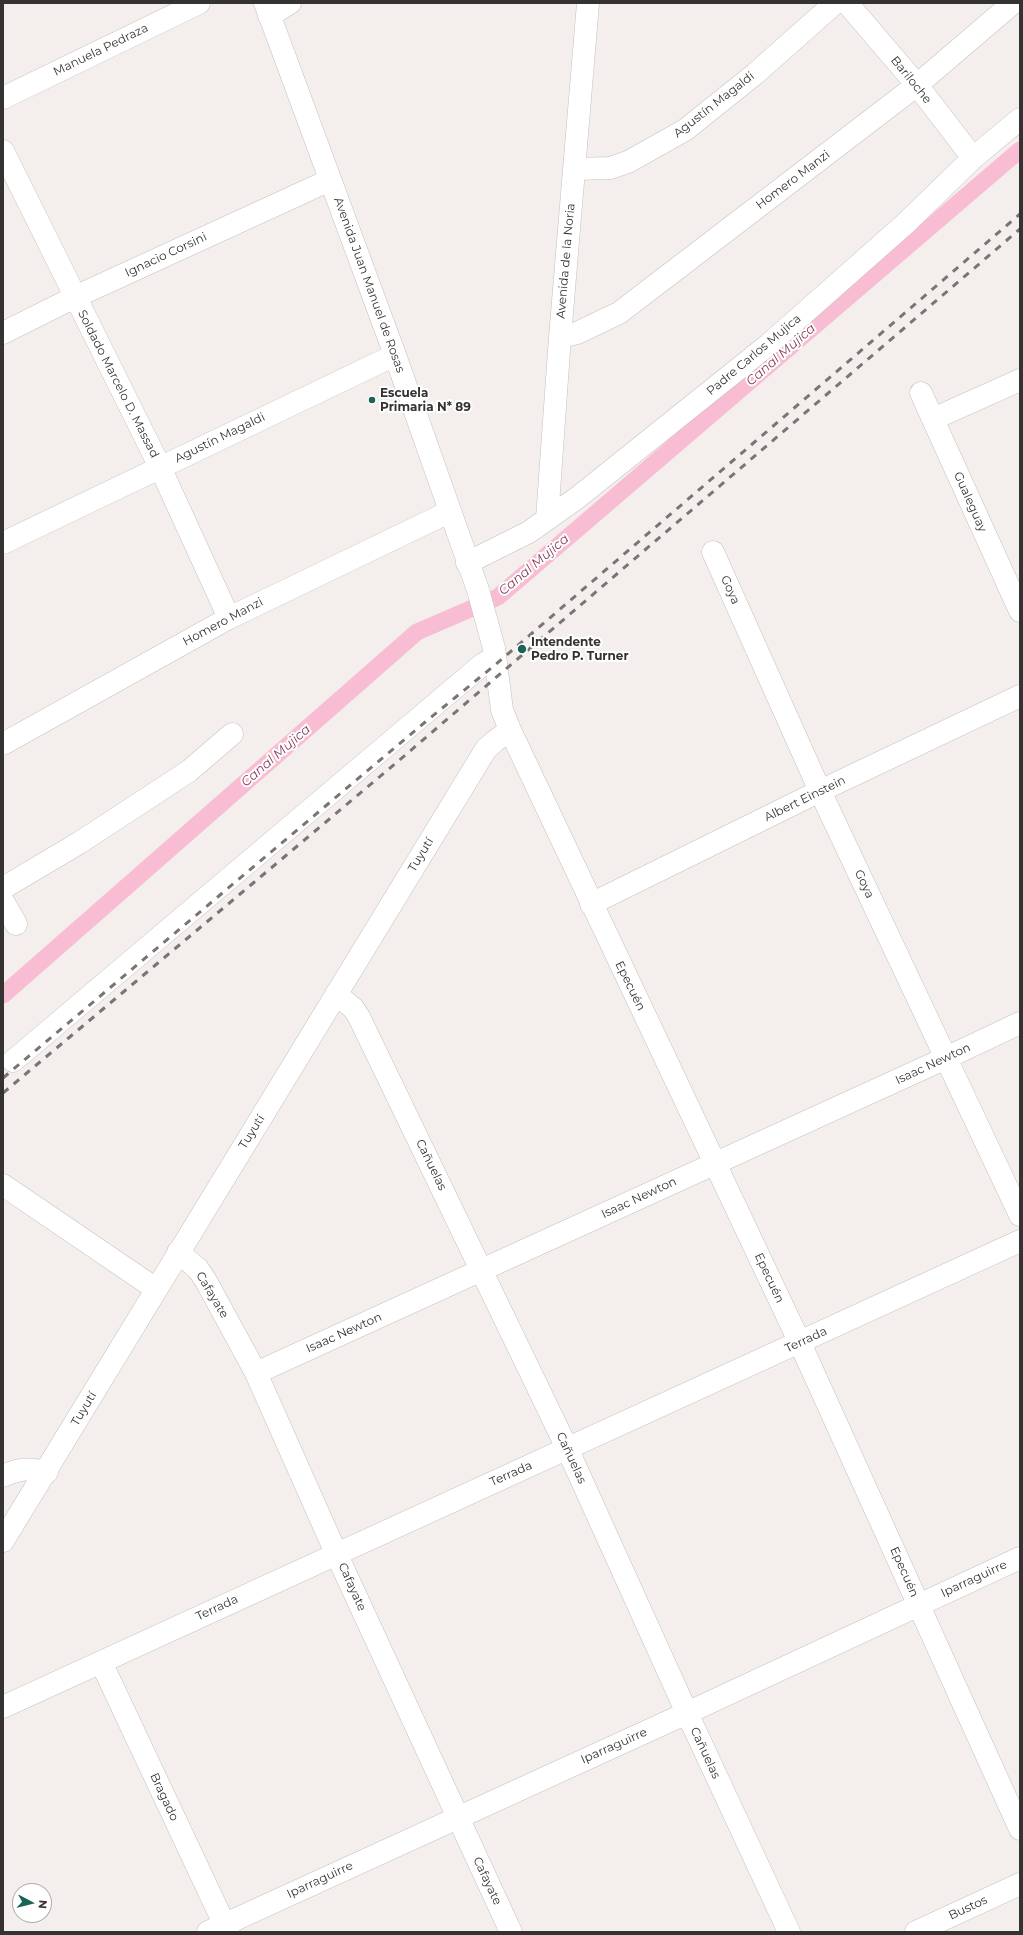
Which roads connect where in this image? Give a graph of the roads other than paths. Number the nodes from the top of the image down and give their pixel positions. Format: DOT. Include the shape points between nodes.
graph roads {
  1 [pos="199,3"];
  2 [pos="290,3"];
  3 [pos="588,3"];
  4 [pos="835,3"];
  5 [pos="846,3"];
  6 [pos="1013,3"];
  7 [pos="267,9"];
  8 [pos="917,85"];
  9 [pos="3,98"];
  10 [pos="1020,119"];
  11 [pos="3,151"];
  12 [pos="973,158"];
  13 [pos="574,169"];
  14 [pos="330,180"];
  15 [pos="75,297"];
  16 [pos="3,333"];
  17 [pos="560,337"];
  18 [pos="395,355"];
  19 [pos="1020,380"];
  20 [pos="921,393"];
  21 [pos="933,419"];
  22 [pos="160,467"];
  23 [pos="450,512"];
  24 [pos="547,519"];
  25 [pos="3,543"];
  26 [pos="712,552"];
  27 [pos="468,563"];
  28 [pos="1020,611"];
  29 [pos="229,618"];
  30 [pos="495,657"];
  31 [pos="1020,696"];
  32 [pos="510,730"];
  33 [pos="232,734"];
  34 [pos="3,744"];
  35 [pos="820,791"];
  36 [pos="3,888"];
  37 [pos="3,901"];
  38 [pos="591,904"];
  39 [pos="16,924"];
  40 [pos="336,994"];
  41 [pos="1020,1023"];
  42 [pos="946,1058"];
  43 [pos="14,1061"];
  44 [pos="714,1163"];
  45 [pos="3,1185"];
  46 [pos="1020,1215"];
  47 [pos="1020,1241"];
  48 [pos="178,1252"];
  49 [pos="482,1271"];
  50 [pos="156,1289"];
  51 [pos="800,1343"];
  52 [pos="256,1373"];
  53 [pos="567,1448"];
  54 [pos="47,1472"];
  55 [pos="3,1476"];
  56 [pos="3,1541"];
  57 [pos="336,1553"];
  58 [pos="1020,1558"];
  59 [pos="918,1604"];
  60 [pos="101,1662"];
  61 [pos="3,1707"];
  62 [pos="686,1713"];
  63 [pos="456,1817"];
  64 [pos="1020,1830"];
  65 [pos="1020,1884"];
  66 [pos="220,1930"];
  67 [pos="511,1932"];
  68 [pos="789,1932"];
  69 [pos="916,1932"];
  1 -- 9 [label="street, Manuela Pedraza"];
  2 -- 7 [label="street"];
  3 -- 13 [label="street, Avenida de la Noria"];
  4 -- 13 [label="street, Agustín Magaldi" via="755,74 685,130 628,162 610,168"];
  5 -- 8 [label="street, Bariloche"];
  6 -- 8 [label="street, Homero Manzi"];
  7 -- 14 [label="street, Avenida Juan Manuel de Rosas"];
  8 -- 12 [label="street, Bariloche"];
  8 -- 17 [label="street, Homero Manzi" via="619,313 577,333"];
  10 -- 12 [label="street, Padre Carlos Mujica"];
  11 -- 15 [label="street, Soldado Marcelo D. Massad"];
  12 -- 24 [label="street, Padre Carlos Mujica" via="905,224 768,346"];
  13 -- 17 [label="street, Avenida de la Noria"];
  14 -- 15 [label="street, Ignacio Corsini"];
  14 -- 18 [label="street, Avenida Juan Manuel de Rosas"];
  15 -- 16 [label="street, Ignacio Corsini"];
  15 -- 22 [label="street, Soldado Marcelo D. Massad"];
  17 -- 24 [label="street, Avenida de la Noria"];
  18 -- 22 [label="street, Agustín Magaldi"];
  18 -- 23 [label="street, Avenida Juan Manuel de Rosas"];
  19 -- 21 [label="street"];
  20 -- 21 [label="street, Gualeguay"];
  21 -- 28 [label="street, Gualeguay"];
  22 -- 25 [label="street, Agustín Magaldi"];
  22 -- 29 [label="street, Soldado Marcelo D. Massad"];
  23 -- 27 [label="street, Avenida Juan Manuel de Rosas"];
  23 -- 29 [label="street, Homero Manzi"];
  24 -- 27 [label="street, Padre Carlos Mujica" via="512,542"];
  26 -- 35 [label="street, Goya"];
  27 -- 30 [label="street, Avenida Juan Manuel de Rosas" via="489,628"];
  29 -- 34 [label="street, Homero Manzi"];
  30 -- 32 [label="street, Avenida Juan Manuel de Rosas" via="499,697"];
  30 -- 43 [label="street" via="483,664"];
  31 -- 35 [label="street, Albert Einstein"];
  32 -- 38 [label="street, Epecuén"];
  32 -- 40 [label="street, Tuyutí" via="486,749"];
  33 -- 36 [label="street" via="189,772 79,843"];
  35 -- 38 [label="street, Albert Einstein"];
  35 -- 42 [label="street, Goya"];
  37 -- 39 [label="street"];
  38 -- 44 [label="street, Epecuén"];
  40 -- 48 [label="street, Tuyutí"];
  40 -- 49 [label="street, Cañuelas" via="353,1008 359,1017"];
  41 -- 42 [label="street, Isaac Newton"];
  42 -- 44 [label="street, Isaac Newton"];
  42 -- 46 [label="street, Goya"];
  44 -- 49 [label="street, Isaac Newton"];
  44 -- 51 [label="street, Epecuén"];
  45 -- 50 [label="street"];
  47 -- 51 [label="street, Terrada"];
  48 -- 50 [label="street, Tuyutí"];
  48 -- 52 [label="street, Cafayate" via="198,1269 206,1281"];
  49 -- 52 [label="street, Isaac Newton"];
  49 -- 53 [label="street, Cañuelas"];
  50 -- 54 [label="street, Tuyutí"];
  51 -- 53 [label="street, Terrada"];
  51 -- 59 [label="street, Epecuén"];
  52 -- 57 [label="street, Cafayate"];
  53 -- 57 [label="street, Terrada"];
  53 -- 62 [label="street, Cañuelas"];
  54 -- 55 [label="street" via="29,1468 18,1469"];
  54 -- 56 [label="street, Tuyutí"];
  57 -- 60 [label="street, Terrada"];
  57 -- 63 [label="street, Cafayate"];
  58 -- 59 [label="street, Iparraguirre"];
  59 -- 62 [label="street, Iparraguirre"];
  59 -- 64 [label="street, Epecuén"];
  60 -- 61 [label="street, Terrada"];
  60 -- 66 [label="street, Bragado"];
  62 -- 63 [label="street, Iparraguirre"];
  62 -- 68 [label="street, Cañuelas"];
  63 -- 66 [label="street, Iparraguirre"];
  63 -- 67 [label="street, Cafayate"];
  65 -- 69 [label="street, Bustos"];
}
